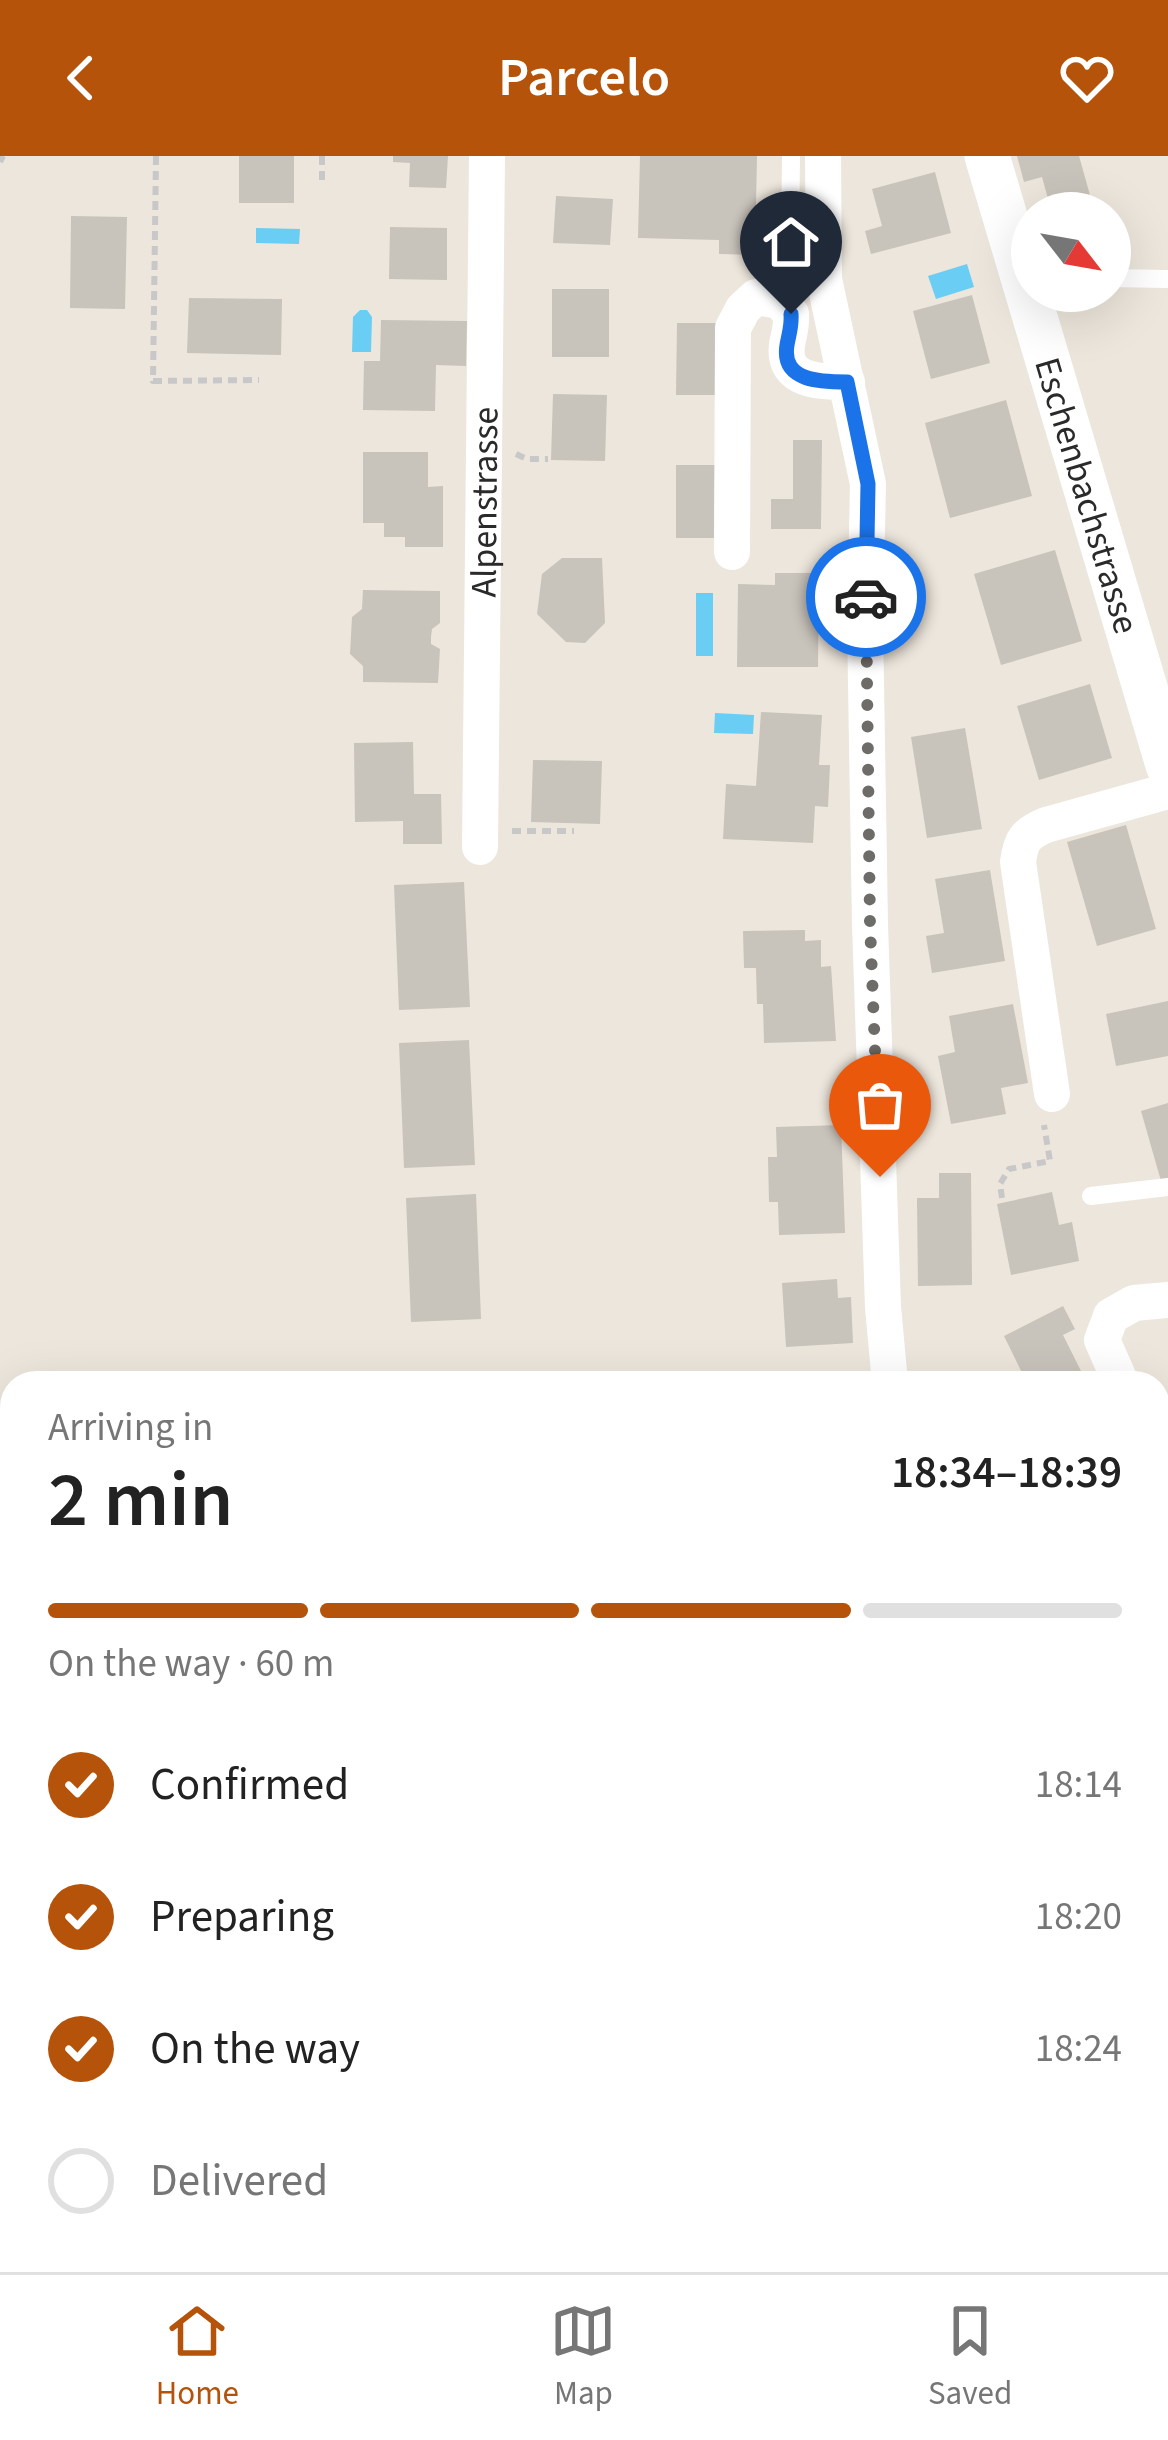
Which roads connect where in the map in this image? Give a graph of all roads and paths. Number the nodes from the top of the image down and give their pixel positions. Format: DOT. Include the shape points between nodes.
graph roads {
  1 [pos="157,156"];
  2 [pos="322,156"];
  3 [pos="487,156"];
  4 [pos="791,156"];
  5 [pos="823,156"];
  6 [pos="986,156"];
  7 [pos="322,180"];
  8 [pos="1011,230"];
  9 [pos="824,257"];
  10 [pos="1131,278"];
  11 [pos="1168,279"];
  12 [pos="1038,312"];
  13 [pos="259,380"];
  14 [pos="847,382"];
  15 [pos="732,552"];
  16 [pos="1168,765"];
  17 [pos="1168,791"];
  18 [pos="574,831"];
  19 [pos="487,839"];
  20 [pos="1052,1094"];
  21 [pos="1168,1187"];
  22 [pos="1091,1196"];
  23 [pos="1002,1198"];
  24 [pos="1168,1300"];
  25 [pos="889,1371"];
  26 [pos="1116,1371"];
  1 -- 13 [label="path" via="153,381"];
  2 -- 7 [label="path"];
  3 -- 19 [label="street, Alpenstrasse"];
  4 -- 9 [label="lane" via="790,248"];
  5 -- 9 [label="street"];
  6 -- 8 [label="street, Eschenbachstrasse"];
  9 -- 14 [label="street"];
  10 -- 11 [label="lane"];
  12 -- 16 [label="street, Eschenbachstrasse"];
  14 -- 15 [label="street" via="812,382 793,370 791,314 780,301 756,297 743,309 733,328"];
  14 -- 25 [label="street" via="868,484 870,924"];
  17 -- 20 [label="street" via="1046,825 1020,842"];
  18 -- 19 [label="path"];
  20 -- 23 [label="path" via="1041,1111 1050,1161 1010,1169"];
  21 -- 22 [label="lane"];
  24 -- 26 [label="street" via="1111,1316 1102,1340"];
}
